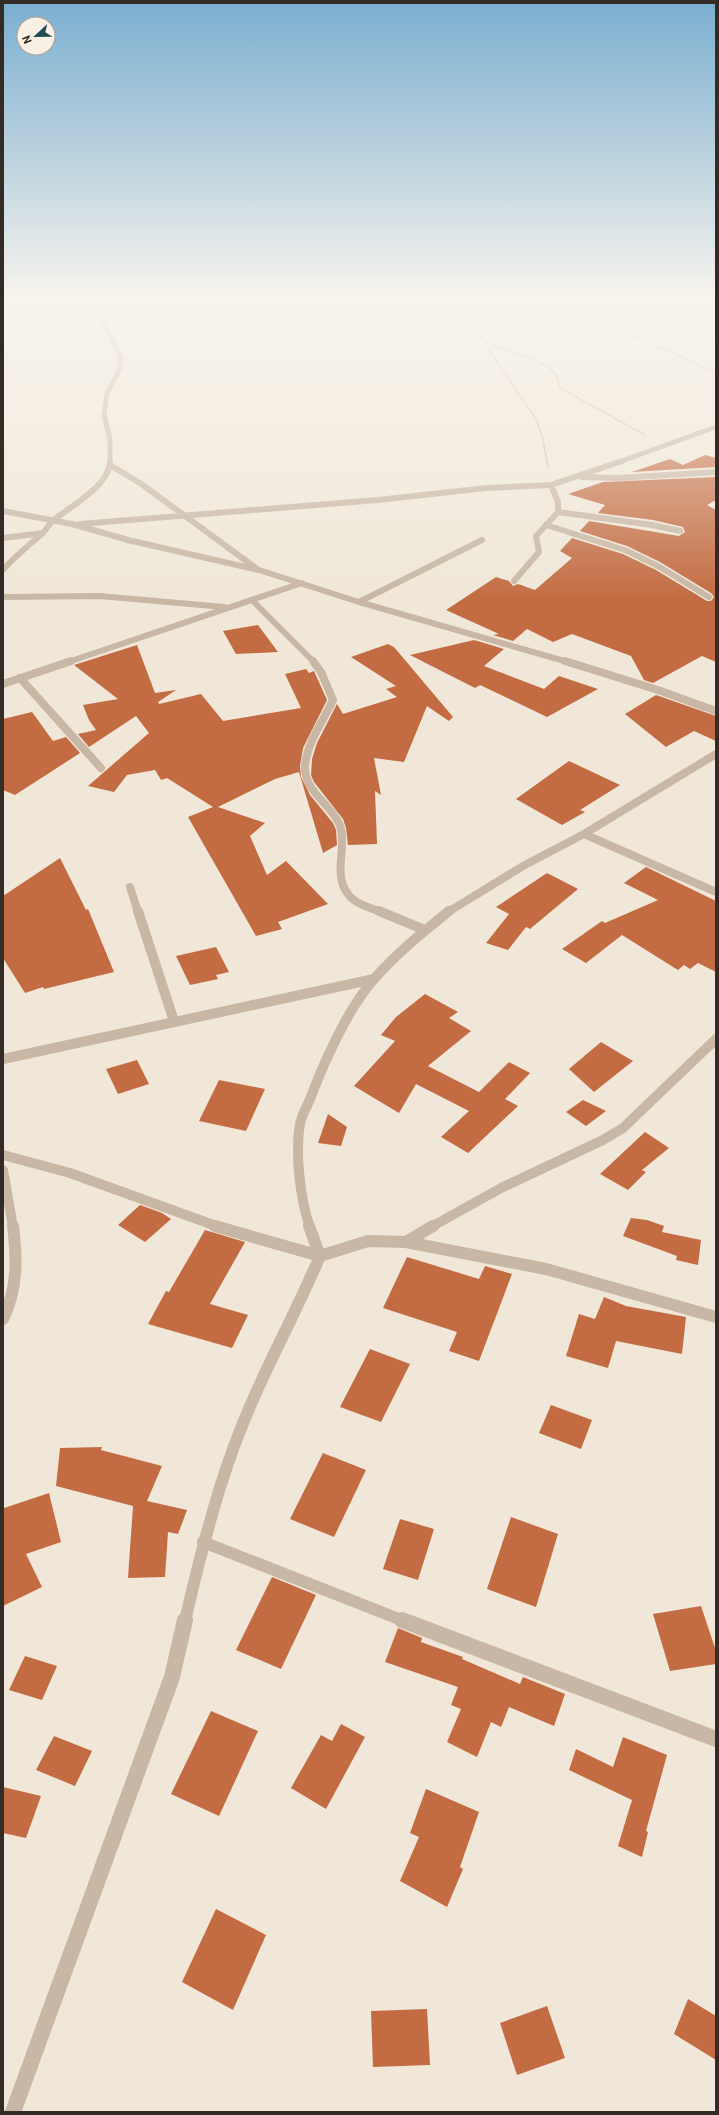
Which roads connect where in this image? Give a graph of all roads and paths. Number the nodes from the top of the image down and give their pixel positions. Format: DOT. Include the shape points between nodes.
graph roads {
  1 [pos="106,401"];
  2 [pos="524,401"];
  3 [pos="585,401"];
  4 [pos="716,427"];
  5 [pos="667,446"];
  6 [pos="110,465"];
  7 [pos="716,472"];
  8 [pos="578,476"];
  9 [pos="551,485"];
  10 [pos="3,511"];
  11 [pos="558,512"];
  12 [pos="183,515"];
  13 [pos="52,521"];
  14 [pos="72,524"];
  15 [pos="546,525"];
  16 [pos="680,531"];
  17 [pos="43,533"];
  18 [pos="3,538"];
  19 [pos="482,540"];
  20 [pos="3,570"];
  21 [pos="259,570"];
  22 [pos="514,581"];
  23 [pos="302,583"];
  24 [pos="3,597"];
  25 [pos="709,597"];
  26 [pos="252,600"];
  27 [pos="359,602"];
  28 [pos="228,607"];
  29 [pos="20,678"];
  30 [pos="3,684"];
  31 [pos="716,711"];
  32 [pos="716,754"];
  33 [pos="101,768"];
  34 [pos="584,834"];
  35 [pos="130,887"];
  36 [pos="716,892"];
  37 [pos="425,930"];
  38 [pos="374,979"];
  39 [pos="174,1021"];
  40 [pos="716,1038"];
  41 [pos="3,1059"];
  42 [pos="3,1155"];
  43 [pos="3,1170"];
  44 [pos="406,1242"];
  45 [pos="320,1256"];
  46 [pos="716,1317"];
  47 [pos="3,1319"];
  48 [pos="204,1542"];
  49 [pos="716,1739"];
  50 [pos="13,2112"];
  1 -- 6 [label="street" via="104,415 110,440"];
  2 -- 9 [label="path" via="536,419 543,439"];
  3 -- 5 [label="path"];
  4 -- 5 [label="street"];
  5 -- 8 [label="street"];
  6 -- 12 [label="street" via="140,483"];
  6 -- 13 [label="street" via="103,479 93,490"];
  7 -- 8 [label="street" via="618,478"];
  8 -- 9 [label="street"];
  9 -- 11 [label="street" via="558,502"];
  9 -- 12 [label="street" via="486,488 347,503"];
  10 -- 13 [label="street"];
  11 -- 15 [label="street"];
  11 -- 16 [label="street"];
  12 -- 14 [label="street"];
  12 -- 21 [label="street"];
  13 -- 14 [label="street"];
  13 -- 17 [label="street"];
  14 -- 21 [label="street" via="128,540"];
  15 -- 22 [label="street" via="536,536 539,552"];
  15 -- 25 [label="street" via="625,550"];
  17 -- 18 [label="street"];
  17 -- 20 [label="street" via="16,555"];
  19 -- 27 [label="street"];
  21 -- 23 [label="street"];
  23 -- 26 [label="street"];
  23 -- 27 [label="street"];
  24 -- 28 [label="street" via="100,596"];
  26 -- 28 [label="street"];
  26 -- 37 [label="street" via="286,637 311,658 332,696 333,700 322,726 308,751 305,769 310,782 341,827 341,885 347,895 356,902"];
  27 -- 31 [label="street" via="562,660"];
  28 -- 29 [label="street"];
  29 -- 30 [label="street"];
  29 -- 33 [label="street"];
  32 -- 34 [label="street"];
  34 -- 36 [label="street"];
  34 -- 37 [label="street" via="455,907"];
  35 -- 39 [label="street"];
  37 -- 38 [label="street"];
  38 -- 39 [label="street"];
  38 -- 45 [label="street" via="347,1020 320,1073 300,1124 299,1170 306,1216"];
  39 -- 41 [label="street"];
  40 -- 44 [label="street" via="623,1128 457,1211"];
  42 -- 45 [label="street" via="70,1173 209,1224"];
  43 -- 47 [label="street" via="14,1234 16,1280 8,1312"];
  44 -- 45 [label="street" via="368,1240"];
  44 -- 46 [label="street" via="546,1269"];
  45 -- 48 [label="street" via="232,1451"];
  48 -- 49 [label="street" via="506,1661"];
  48 -- 50 [label="street" via="172,1677"];
}
